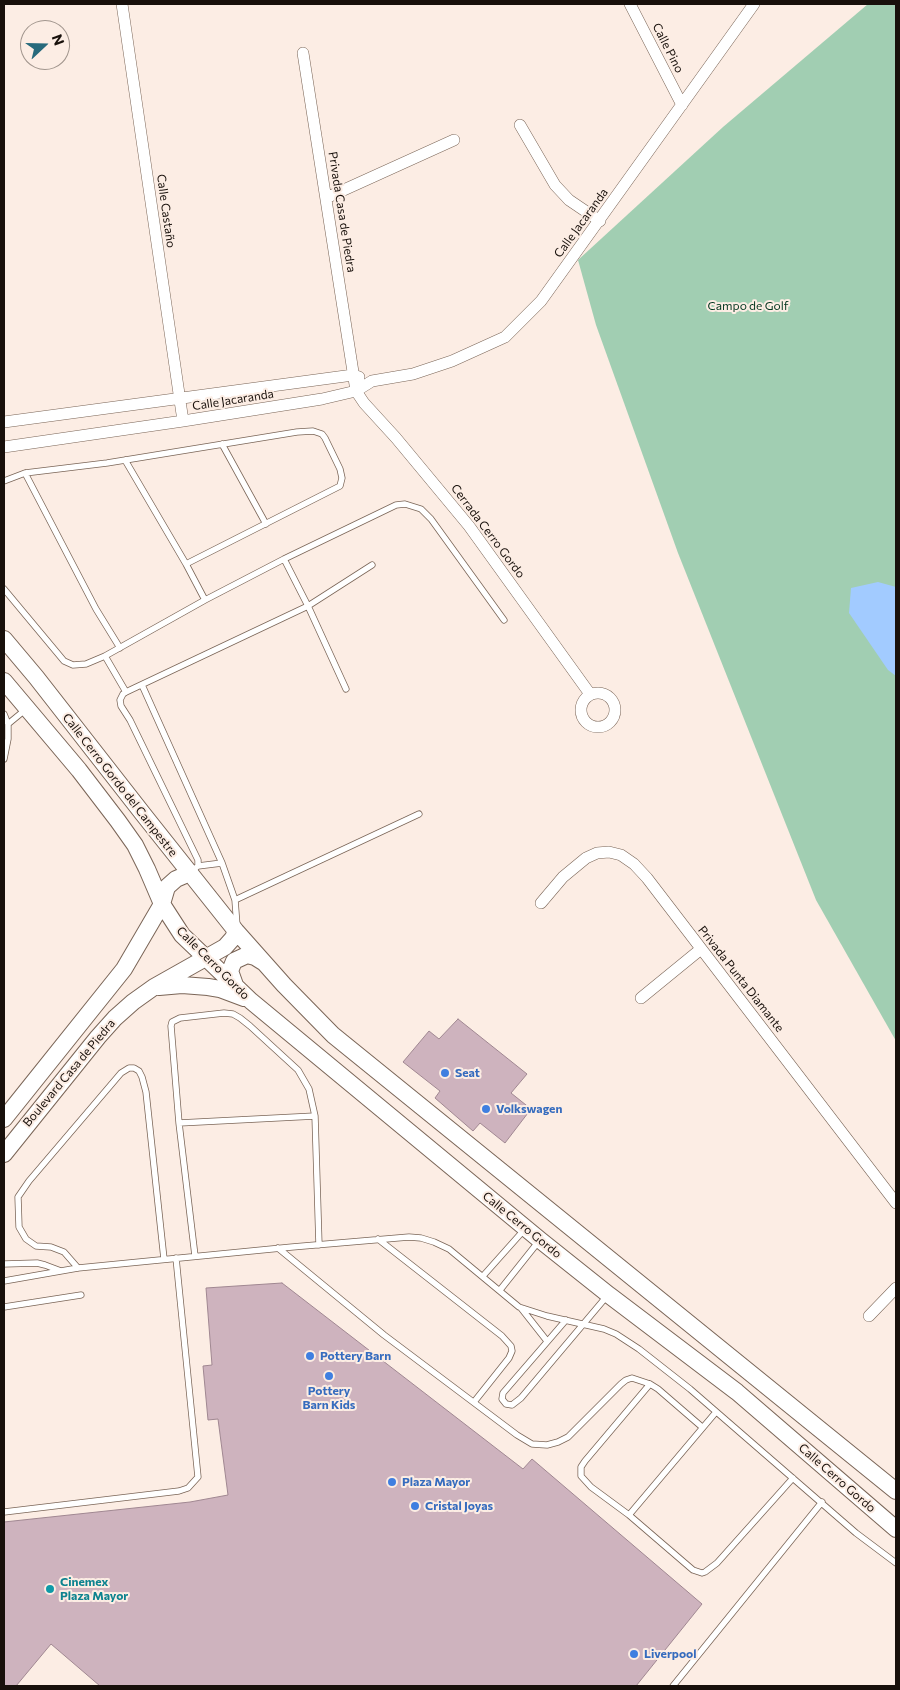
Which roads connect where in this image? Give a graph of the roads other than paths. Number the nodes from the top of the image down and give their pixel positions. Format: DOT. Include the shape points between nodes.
graph roads {
  1 [pos="122,4"];
  2 [pos="630,4"];
  3 [pos="754,4"];
  4 [pos="303,53"];
  5 [pos="682,105"];
  6 [pos="520,125"];
  7 [pos="454,140"];
  8 [pos="326,198"];
  9 [pos="600,221"];
  10 [pos="353,376"];
  11 [pos="372,381"];
  12 [pos="356,391"];
  13 [pos="179,398"];
  14 [pos="183,421"];
  15 [pos="4,422"];
  16 [pos="222,444"];
  17 [pos="4,447"];
  18 [pos="125,460"];
  19 [pos="25,473"];
  20 [pos="4,481"];
  21 [pos="266,524"];
  22 [pos="284,559"];
  23 [pos="186,564"];
  24 [pos="372,565"];
  25 [pos="4,590"];
  26 [pos="205,600"];
  27 [pos="308,606"];
  28 [pos="504,620"];
  29 [pos="4,639"];
  30 [pos="120,648"];
  31 [pos="105,656"];
  32 [pos="4,681"];
  33 [pos="142,685"];
  34 [pos="346,688"];
  35 [pos="126,692"];
  36 [pos="590,694"];
  37 [pos="27,708"];
  38 [pos="4,714"];
  39 [pos="8,724"];
  40 [pos="4,759"];
  41 [pos="419,814"];
  42 [pos="222,863"];
  43 [pos="194,870"];
  44 [pos="235,900"];
  45 [pos="541,903"];
  46 [pos="162,904"];
  47 [pos="236,930"];
  48 [pos="701,950"];
  49 [pos="206,958"];
  50 [pos="264,964"];
  51 [pos="236,986"];
  52 [pos="154,987"];
  53 [pos="641,998"];
  54 [pos="251,1001"];
  55 [pos="316,1116"];
  56 [pos="4,1119"];
  57 [pos="179,1123"];
  58 [pos="4,1154"];
  59 [pos="896,1203"];
  60 [pos="526,1228"];
  61 [pos="378,1239"];
  62 [pos="540,1240"];
  63 [pos="319,1245"];
  64 [pos="278,1248"];
  65 [pos="195,1256"];
  66 [pos="176,1258"];
  67 [pos="164,1259"];
  68 [pos="4,1264"];
  69 [pos="78,1268"];
  70 [pos="61,1271"];
  71 [pos="483,1276"];
  72 [pos="4,1281"];
  73 [pos="896,1288"];
  74 [pos="500,1290"];
  75 [pos="81,1295"];
  76 [pos="609,1295"];
  77 [pos="4,1307"];
  78 [pos="519,1307"];
  79 [pos="869,1316"];
  80 [pos="566,1320"];
  81 [pos="584,1323"];
  82 [pos="547,1341"];
  83 [pos="650,1384"];
  84 [pos="474,1402"];
  85 [pos="716,1412"];
  86 [pos="702,1427"];
  87 [pos="794,1478"];
  88 [pos="896,1491"];
  89 [pos="822,1502"];
  90 [pos="4,1512"];
  91 [pos="629,1515"];
  92 [pos="896,1529"];
  93 [pos="896,1563"];
  94 [pos="673,1686"];
  1 -- 13 [label="street, Calle Castaño"];
  2 -- 5 [label="street, Calle Pino"];
  3 -- 5 [label="street, Calle Jacaranda"];
  4 -- 8 [label="street, Privada Casa de Piedra"];
  5 -- 9 [label="street, Calle Jacaranda"];
  6 -- 9 [label="street" via="555,184 569,200"];
  7 -- 8 [label="street"];
  8 -- 10 [label="street, Privada Casa de Piedra"];
  9 -- 11 [label="street, Calle Jacaranda" via="541,301 505,337 444,364 413,374"];
  10 -- 11 [label="street, Calle Jacaranda"];
  10 -- 12 [label="street, Privada Casa de Piedra"];
  10 -- 13 [label="street, Calle Jacaranda"];
  11 -- 12 [label="street, Calle Jacaranda"];
  12 -- 14 [label="street, Calle Jacaranda"];
  12 -- 36 [label="street, Cerrada Cerro Gordo" via="469,526"];
  13 -- 14 [label="street, Calle Castaño"];
  13 -- 15 [label="street, Calle Jacaranda"];
  14 -- 17 [label="street, Calle Jacaranda"];
  16 -- 18 [label="lane"];
  16 -- 21 [label="lane"];
  16 -- 21 [label="lane" via="313,431 326,438 340,469 340,486"];
  18 -- 19 [label="lane"];
  18 -- 23 [label="lane"];
  19 -- 20 [label="lane"];
  19 -- 30 [label="lane" via="96,610"];
  21 -- 23 [label="lane"];
  22 -- 26 [label="lane"];
  22 -- 27 [label="lane"];
  22 -- 28 [label="lane" via="396,505 405,504 421,510 431,519"];
  23 -- 26 [label="lane"];
  24 -- 27 [label="lane"];
  25 -- 31 [label="lane" via="64,661 73,665 86,664"];
  26 -- 30 [label="lane"];
  27 -- 33 [label="lane"];
  27 -- 34 [label="lane"];
  29 -- 43 [label="main road, Calle Cerro Gordo del Campestre"];
  30 -- 31 [label="lane"];
  31 -- 35 [label="lane"];
  32 -- 37 [label="main road, Calle Cerro Gordo del Campestre"];
  33 -- 35 [label="lane"];
  33 -- 42 [label="lane"];
  35 -- 43 [label="lane" via="121,697 121,706 198,860"];
  37 -- 39 [label="lane"];
  37 -- 46 [label="main road, Calle Cerro Gordo del Campestre" via="118,821 139,853"];
  38 -- 39 [label="lane"];
  39 -- 40 [label="lane"];
  41 -- 44 [label="lane"];
  42 -- 43 [label="lane"];
  42 -- 44 [label="lane"];
  43 -- 46 [label="main road, Boulevard Casa de Piedra" via="171,883"];
  43 -- 47 [label="main road, Calle Cerro Gordo del Campestre"];
  44 -- 47 [label="lane"];
  45 -- 48 [label="street, Privada Punta Diamante" via="563,877 586,858 597,853 621,855 647,878"];
  46 -- 49 [label="main road, Calle Cerro Gordo" via="182,935"];
  46 -- 56 [label="main road, Boulevard Casa de Piedra" via="124,969"];
  47 -- 49 [label="main road, Boulevard Casa de Piedra" via="225,948"];
  47 -- 50 [label="main road, Calle Cerro Gordo"];
  48 -- 53 [label="street"];
  48 -- 59 [label="street, Privada Punta Diamante"];
  49 -- 51 [label="main road, Calle Cerro Gordo"];
  49 -- 52 [label="main road, Boulevard Casa de Piedra"];
  50 -- 51 [label="main road" via="251,956 234,961 230,971"];
  50 -- 88 [label="main road, Calle Cerro Gordo" via="340,1041"];
  51 -- 54 [label="main road, Calle Cerro Gordo"];
  52 -- 54 [label="main road" via="208,987"];
  52 -- 58 [label="main road, Boulevard Casa de Piedra" via="133,1002 98,1036"];
  54 -- 60 [label="main road, Calle Cerro Gordo"];
  55 -- 57 [label="lane"];
  55 -- 57 [label="lane" via="309,1089 298,1070 240,1018 224,1013 180,1018 172,1022 170,1034"];
  55 -- 63 [label="lane"];
  57 -- 65 [label="lane"];
  60 -- 62 [label="main road, Calle Cerro Gordo"];
  60 -- 71 [label="lane"];
  61 -- 63 [label="lane"];
  61 -- 71 [label="lane" via="409,1237 434,1242 449,1249"];
  61 -- 84 [label="lane" via="511,1346 509,1358"];
  62 -- 74 [label="lane"];
  62 -- 76 [label="main road, Calle Cerro Gordo"];
  63 -- 64 [label="lane"];
  64 -- 65 [label="lane"];
  64 -- 84 [label="lane" via="384,1335"];
  65 -- 66 [label="lane"];
  66 -- 67 [label="lane"];
  66 -- 90 [label="lane" via="198,1477 188,1488 180,1491"];
  67 -- 69 [label="lane"];
  67 -- 69 [label="lane" via="146,1092 139,1071 129,1068 18,1197 19,1227 26,1239 36,1246 64,1252"];
  68 -- 70 [label="lane" via="46,1265"];
  69 -- 70 [label="lane"];
  70 -- 72 [label="lane"];
  71 -- 74 [label="lane"];
  73 -- 79 [label="street"];
  74 -- 78 [label="lane"];
  75 -- 77 [label="lane"];
  76 -- 81 [label="lane"];
  76 -- 92 [label="main road, Calle Cerro Gordo" via="737,1392"];
  78 -- 80 [label="lane"];
  78 -- 82 [label="lane"];
  80 -- 81 [label="lane"];
  80 -- 82 [label="lane"];
  81 -- 82 [label="lane" via="521,1398 512,1405 506,1404 502,1400 503,1393"];
  81 -- 85 [label="lane" via="604,1328 639,1349"];
  83 -- 84 [label="lane" via="638,1379 626,1380 568,1437 547,1445 532,1444"];
  83 -- 86 [label="lane"];
  83 -- 91 [label="lane" via="580,1471 591,1487"];
  85 -- 86 [label="lane"];
  85 -- 87 [label="lane"];
  86 -- 91 [label="lane"];
  87 -- 89 [label="lane"];
  87 -- 91 [label="lane" via="717,1563 702,1573 693,1570"];
  89 -- 93 [label="lane"];
  89 -- 94 [label="lane"];
}
